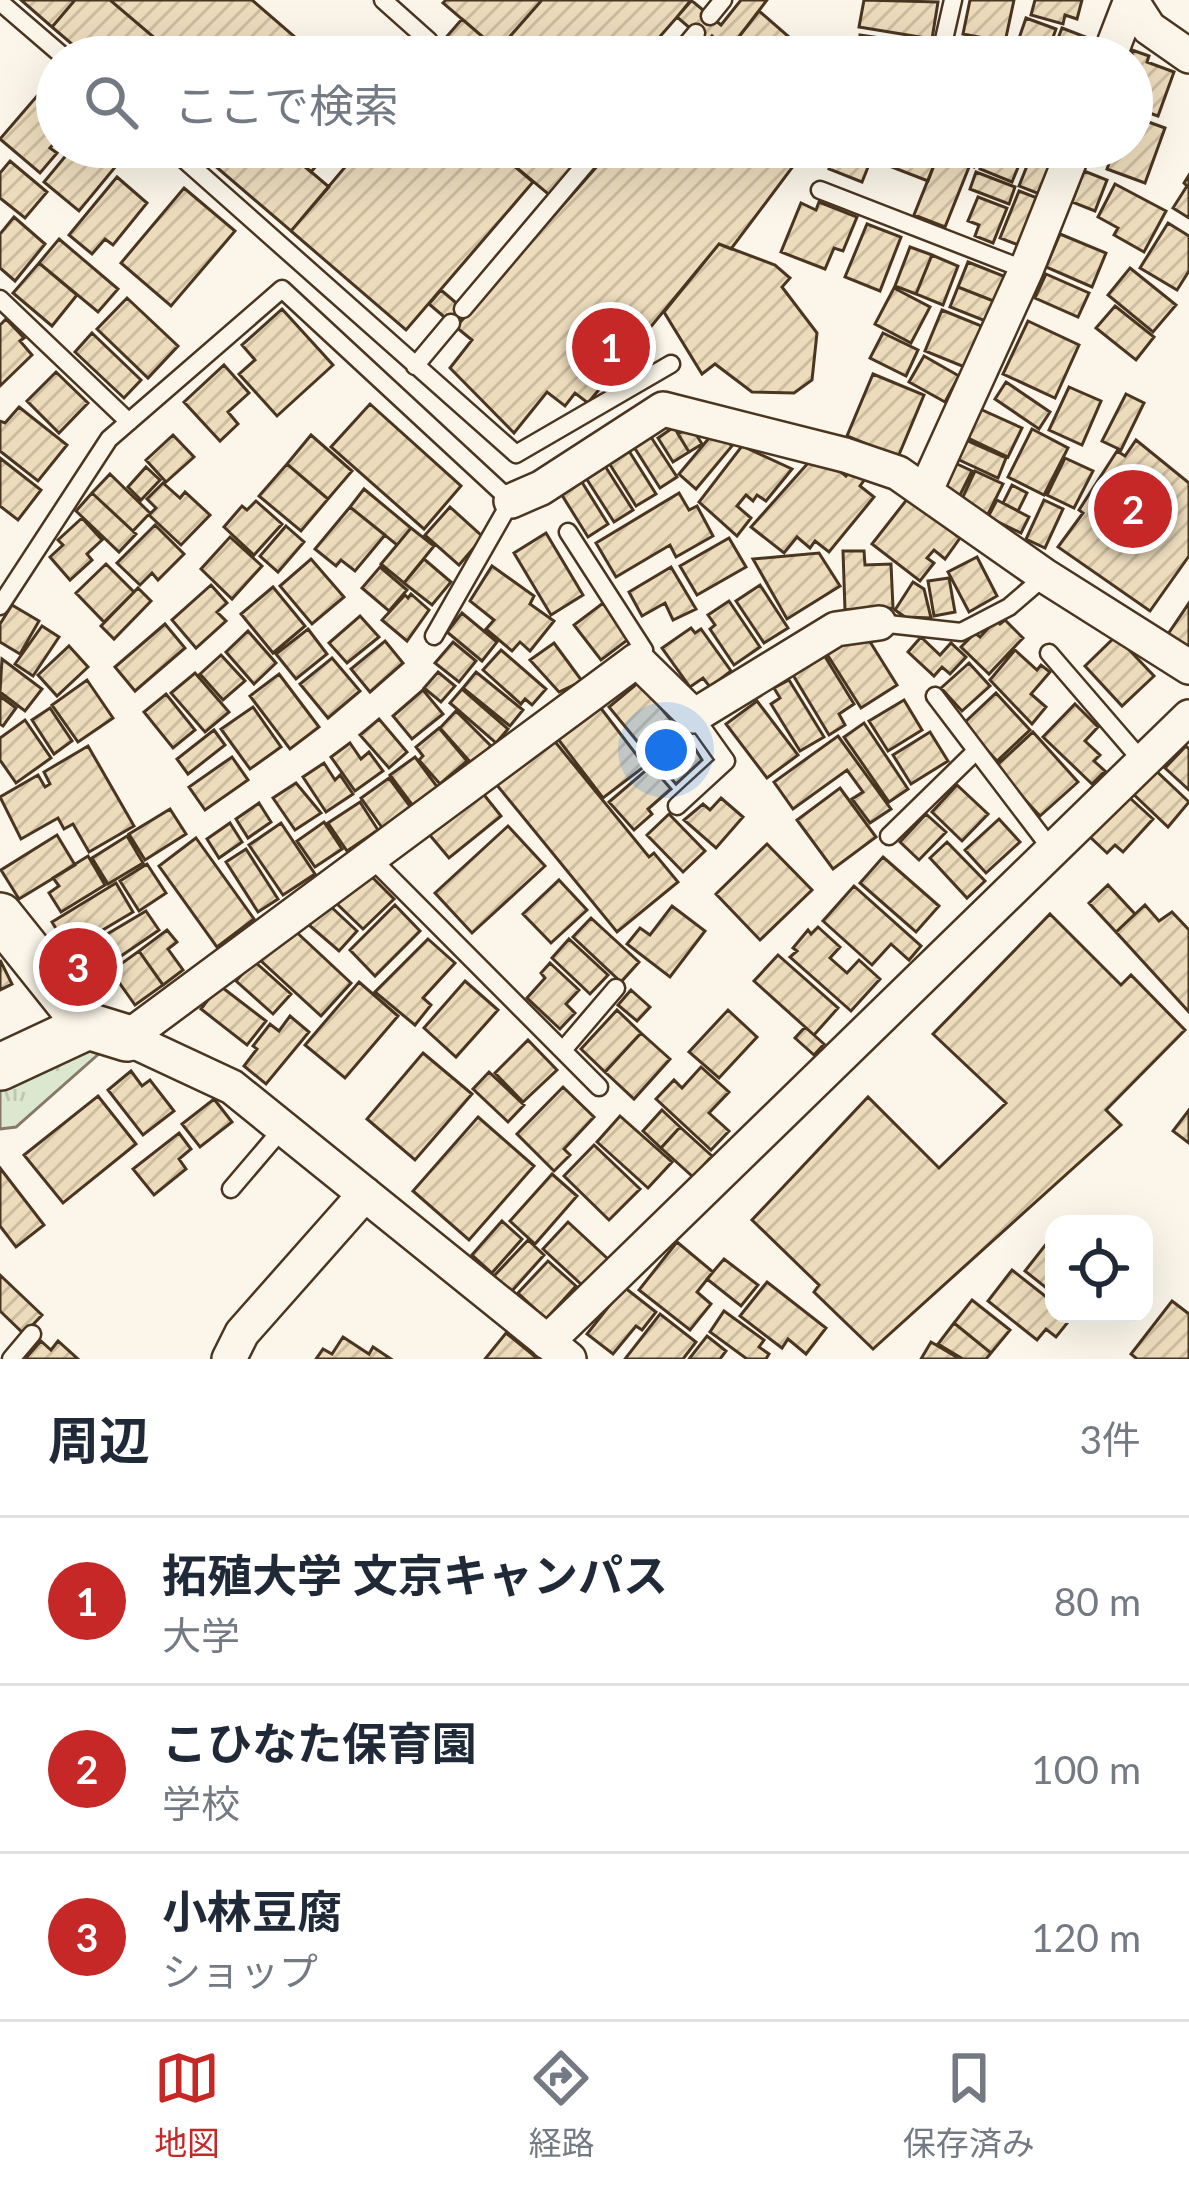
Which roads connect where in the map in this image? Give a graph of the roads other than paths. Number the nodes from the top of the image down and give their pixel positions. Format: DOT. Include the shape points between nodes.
graph roads {
  1 [pos="382,0"];
  2 [pos="723,0"];
  3 [pos="953,0"];
  4 [pos="1131,0"];
  5 [pos="0,2"];
  6 [pos="710,16"];
  7 [pos="696,33"];
  8 [pos="40,36"];
  9 [pos="424,36"];
  10 [pos="694,36"];
  11 [pos="945,36"];
  12 [pos="1117,36"];
  13 [pos="1189,56"];
  14 [pos="194,168"];
  15 [pos="582,168"];
  16 [pos="1067,168"];
  17 [pos="820,190"];
  18 [pos="1026,270"];
  19 [pos="0,298"];
  20 [pos="671,364"];
  21 [pos="416,366"];
  22 [pos="129,422"];
  23 [pos="925,492"];
  24 [pos="511,501"];
  25 [pos="568,532"];
  26 [pos="1045,576"];
  27 [pos="0,606"];
  28 [pos="879,623"];
  29 [pos="434,637"];
  30 [pos="1048,653"];
  31 [pos="637,660"];
  32 [pos="1189,667"];
  33 [pos="935,696"];
  34 [pos="694,716"];
  35 [pos="1189,717"];
  36 [pos="976,751"];
  37 [pos="1143,762"];
  38 [pos="677,806"];
  39 [pos="889,836"];
  40 [pos="1052,850"];
  41 [pos="369,856"];
  42 [pos="0,916"];
  43 [pos="616,988"];
  44 [pos="108,1032"];
  45 [pos="563,1050"];
  46 [pos="0,1067"];
  47 [pos="599,1087"];
  48 [pos="283,1128"];
  49 [pos="231,1189"];
  50 [pos="365,1194"];
  51 [pos="32,1334"];
  52 [pos="558,1351"];
  53 [pos="11,1359"];
  54 [pos="229,1359"];
  1 -- 9 [label="lane"];
  2 -- 6 [label="lane"];
  3 -- 11 [label="lane"];
  4 -- 12 [label="street"];
  4 -- 13 [label="street" via="1149,28"];
  5 -- 8 [label="lane"];
  7 -- 10 [label="lane"];
  14 -- 21 [label="lane"];
  15 -- 21 [label="lane"];
  16 -- 18 [label="street"];
  17 -- 18 [label="lane"];
  18 -- 23 [label="street"];
  19 -- 22 [label="lane"];
  20 -- 21 [label="lane" via="516,454"];
  22 -- 24 [label="lane" via="282,289"];
  22 -- 27 [label="lane"];
  23 -- 24 [label="street" via="845,455 663,409"];
  23 -- 26 [label="street"];
  24 -- 29 [label="lane"];
  25 -- 31 [label="lane" via="644,650"];
  26 -- 28 [label="lane" via="961,632"];
  26 -- 32 [label="street"];
  28 -- 34 [label="street" via="836,629"];
  30 -- 37 [label="lane"];
  31 -- 34 [label="street"];
  31 -- 41 [label="street"];
  33 -- 36 [label="lane"];
  34 -- 38 [label="lane" via="726,761"];
  35 -- 37 [label="street"];
  36 -- 39 [label="lane"];
  36 -- 40 [label="lane"];
  37 -- 40 [label="street"];
  40 -- 52 [label="street"];
  41 -- 44 [label="street"];
  41 -- 45 [label="lane"];
  42 -- 44 [label="street"];
  43 -- 45 [label="lane"];
  44 -- 46 [label="street"];
  44 -- 48 [label="street" via="232,1087"];
  45 -- 47 [label="lane"];
  48 -- 49 [label="lane"];
  48 -- 50 [label="street"];
  50 -- 52 [label="street"];
  50 -- 54 [label="street" via="242,1333"];
  51 -- 53 [label="lane"];
}
